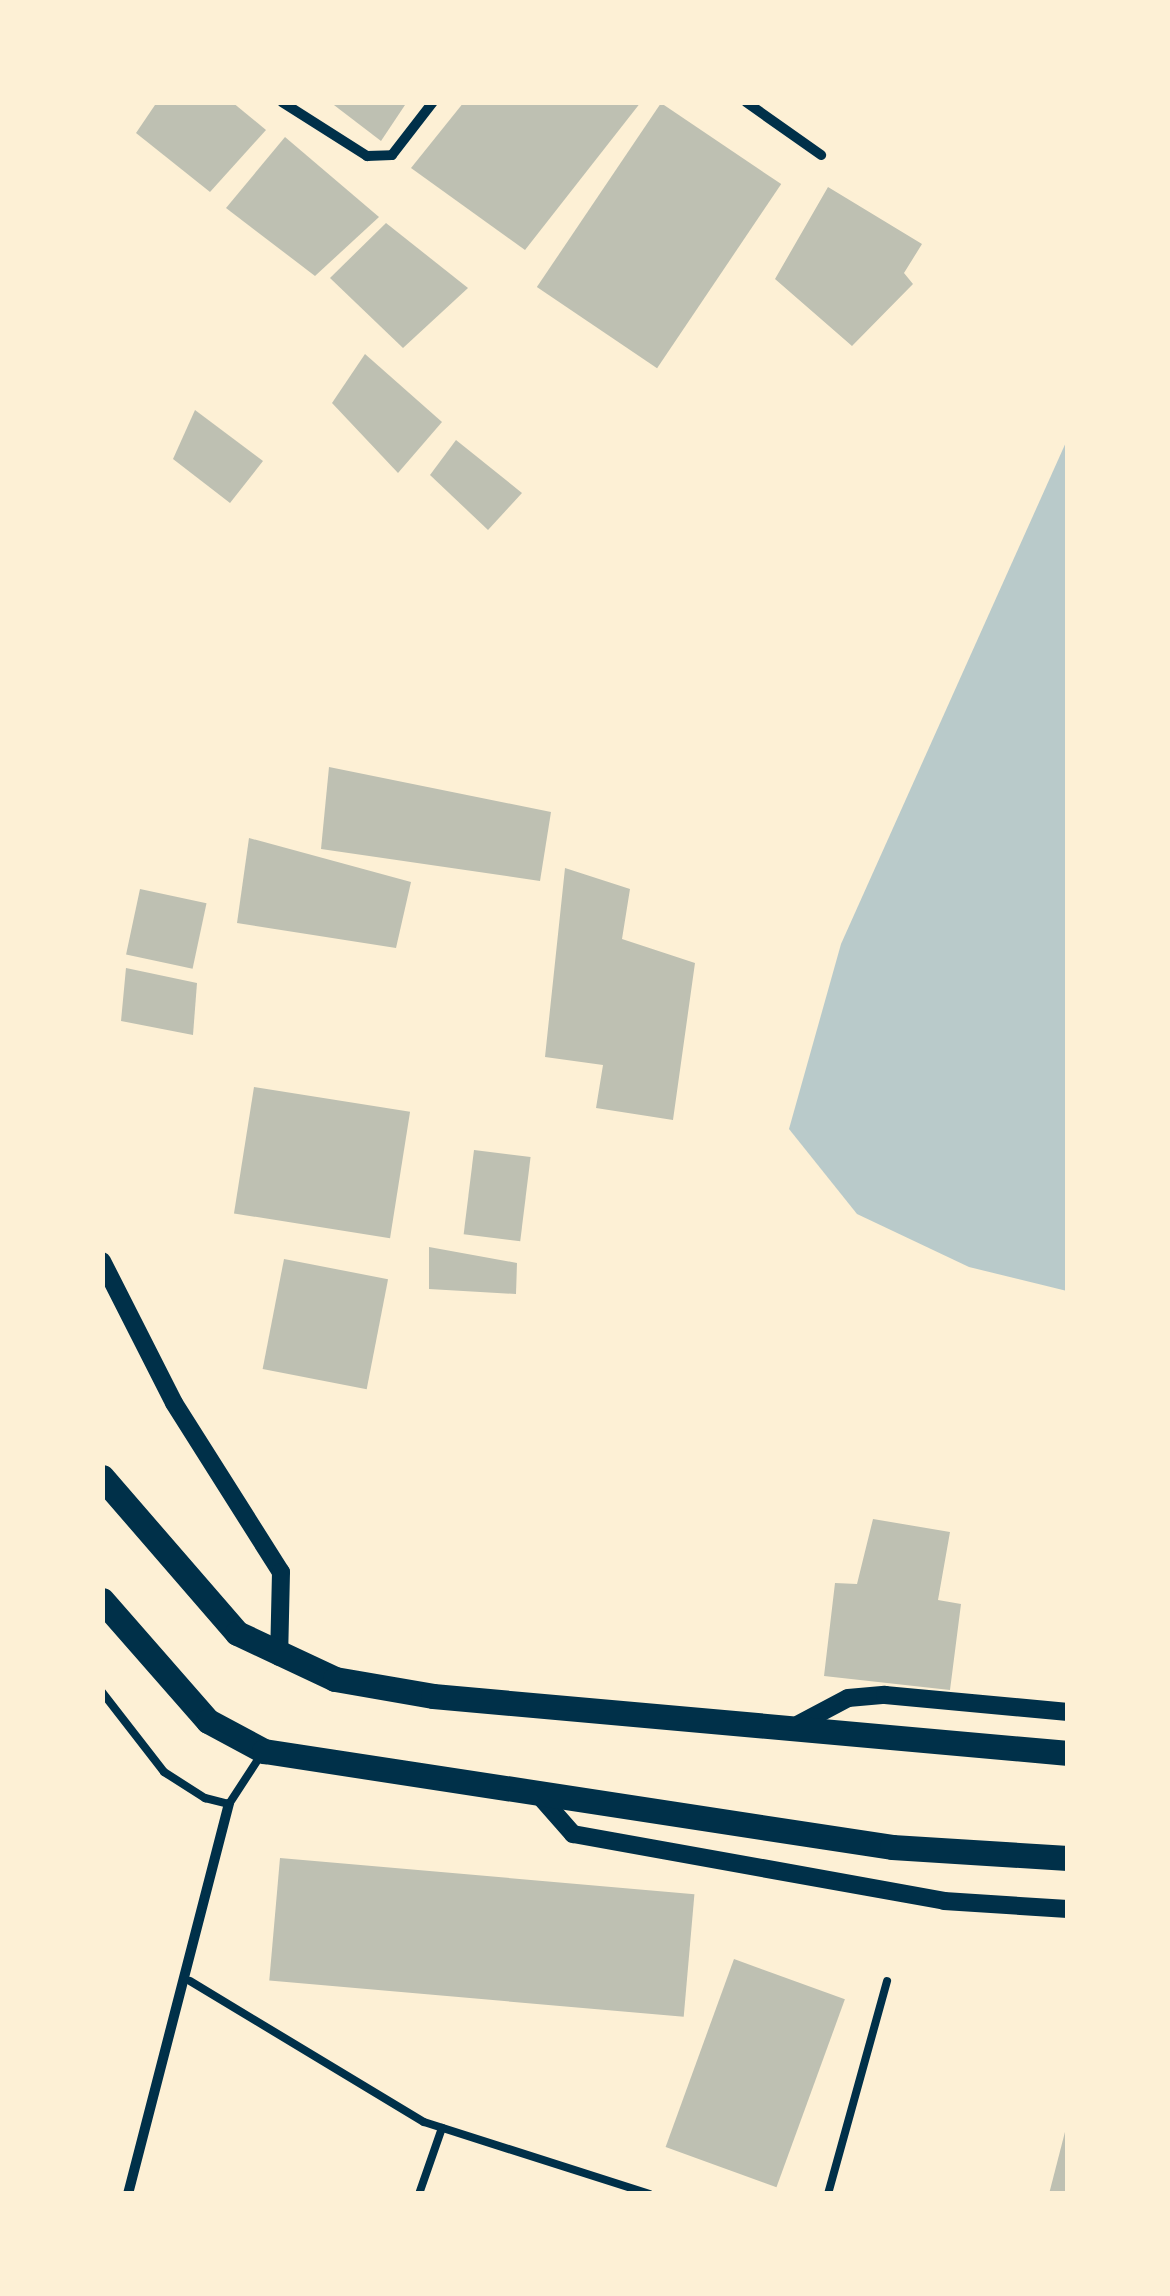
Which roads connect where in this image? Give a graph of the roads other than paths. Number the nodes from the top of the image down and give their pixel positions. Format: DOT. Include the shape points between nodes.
graph roads {
  1 [pos="282,102"];
  2 [pos="433,102"];
  3 [pos="746,102"];
  4 [pos="821,155"];
  5 [pos="102,1261"];
  6 [pos="102,1477"];
  7 [pos="102,1600"];
  8 [pos="278,1657"];
  9 [pos="102,1692"];
  10 [pos="1068,1712"];
  11 [pos="799,1724"];
  12 [pos="264,1751"];
  13 [pos="1068,1752"];
  14 [pos="537,1792"];
  15 [pos="229,1804"];
  16 [pos="1068,1858"];
  17 [pos="1068,1909"];
  18 [pos="190,1981"];
  19 [pos="887,1981"];
  20 [pos="442,2128"];
  21 [pos="128,2194"];
  22 [pos="419,2194"];
  23 [pos="650,2194"];
  24 [pos="828,2194"];
  1 -- 2 [label="street" via="367,156 401,148"];
  3 -- 4 [label="street"];
  5 -- 8 [label="street" via="174,1403 281,1572"];
  6 -- 8 [label="main road" via="188,1586 237,1633"];
  7 -- 12 [label="main road" via="208,1720"];
  8 -- 11 [label="main road" via="433,1696"];
  9 -- 15 [label="lane" via="164,1772"];
  10 -- 11 [label="street" via="885,1694 848,1698"];
  11 -- 13 [label="main road" via="914,1741"];
  12 -- 14 [label="main road"];
  12 -- 15 [label="lane"];
  14 -- 16 [label="main road" via="892,1847"];
  14 -- 17 [label="street" via="573,1834 944,1901"];
  15 -- 18 [label="street"];
  18 -- 20 [label="lane" via="381,2101"];
  18 -- 21 [label="street"];
  19 -- 24 [label="lane"];
  20 -- 22 [label="lane"];
  20 -- 23 [label="lane"];
}
